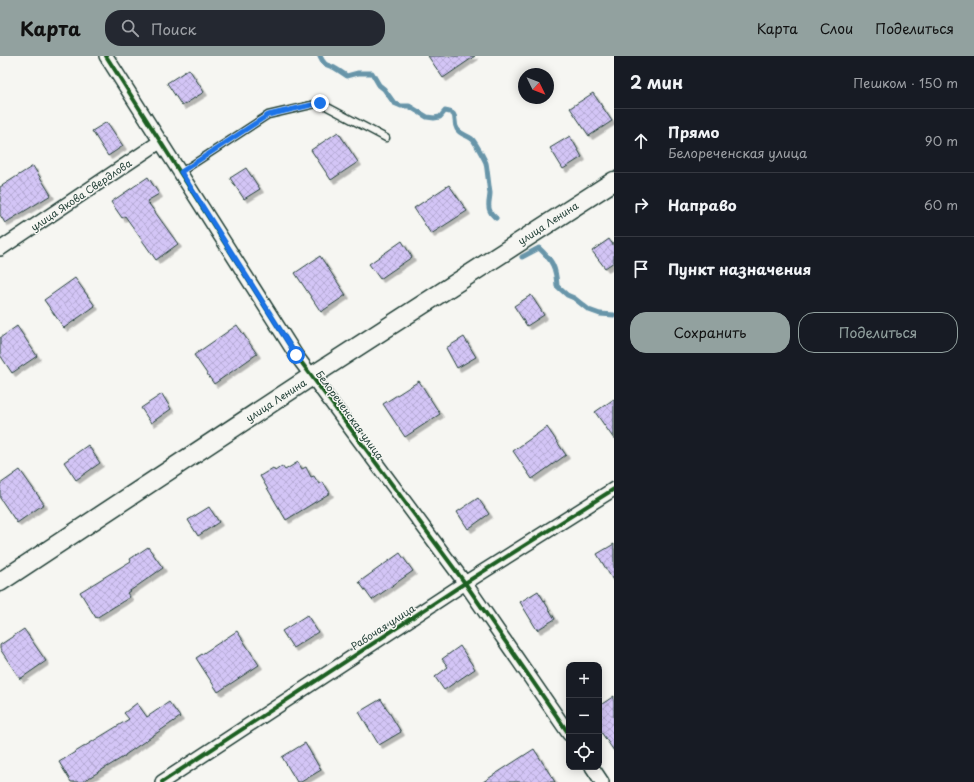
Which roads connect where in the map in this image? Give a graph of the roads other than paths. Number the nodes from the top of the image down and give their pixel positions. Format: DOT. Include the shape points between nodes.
graph roads {
  1 [pos="106,56"];
  2 [pos="386,138"];
  3 [pos="161,141"];
  4 [pos="181,172"];
  5 [pos="614,180"];
  6 [pos="0,248"];
  7 [pos="312,376"];
  8 [pos="614,489"];
  9 [pos="0,582"];
  10 [pos="464,583"];
  11 [pos="566,730"];
  12 [pos="594,770"];
  13 [pos="162,782"];
  14 [pos="602,782"];
  1 -- 3 [label="street, Белореченская улица"];
  2 -- 4 [label="lane" via="320,103 268,115"];
  3 -- 4 [label="street, Белореченская улица"];
  3 -- 6 [label="street, улица Якова Свердлова"];
  4 -- 7 [label="street, Белореченская улица" via="296,355"];
  5 -- 7 [label="main road, улица Ленина"];
  7 -- 9 [label="main road, улица Ленина"];
  7 -- 10 [label="street, Белореченская улица"];
  8 -- 10 [label="street, Рабочая улица"];
  10 -- 11 [label="street, Белореченская улица"];
  10 -- 13 [label="street, Рабочая улица"];
  12 -- 14 [label="street"];
}
